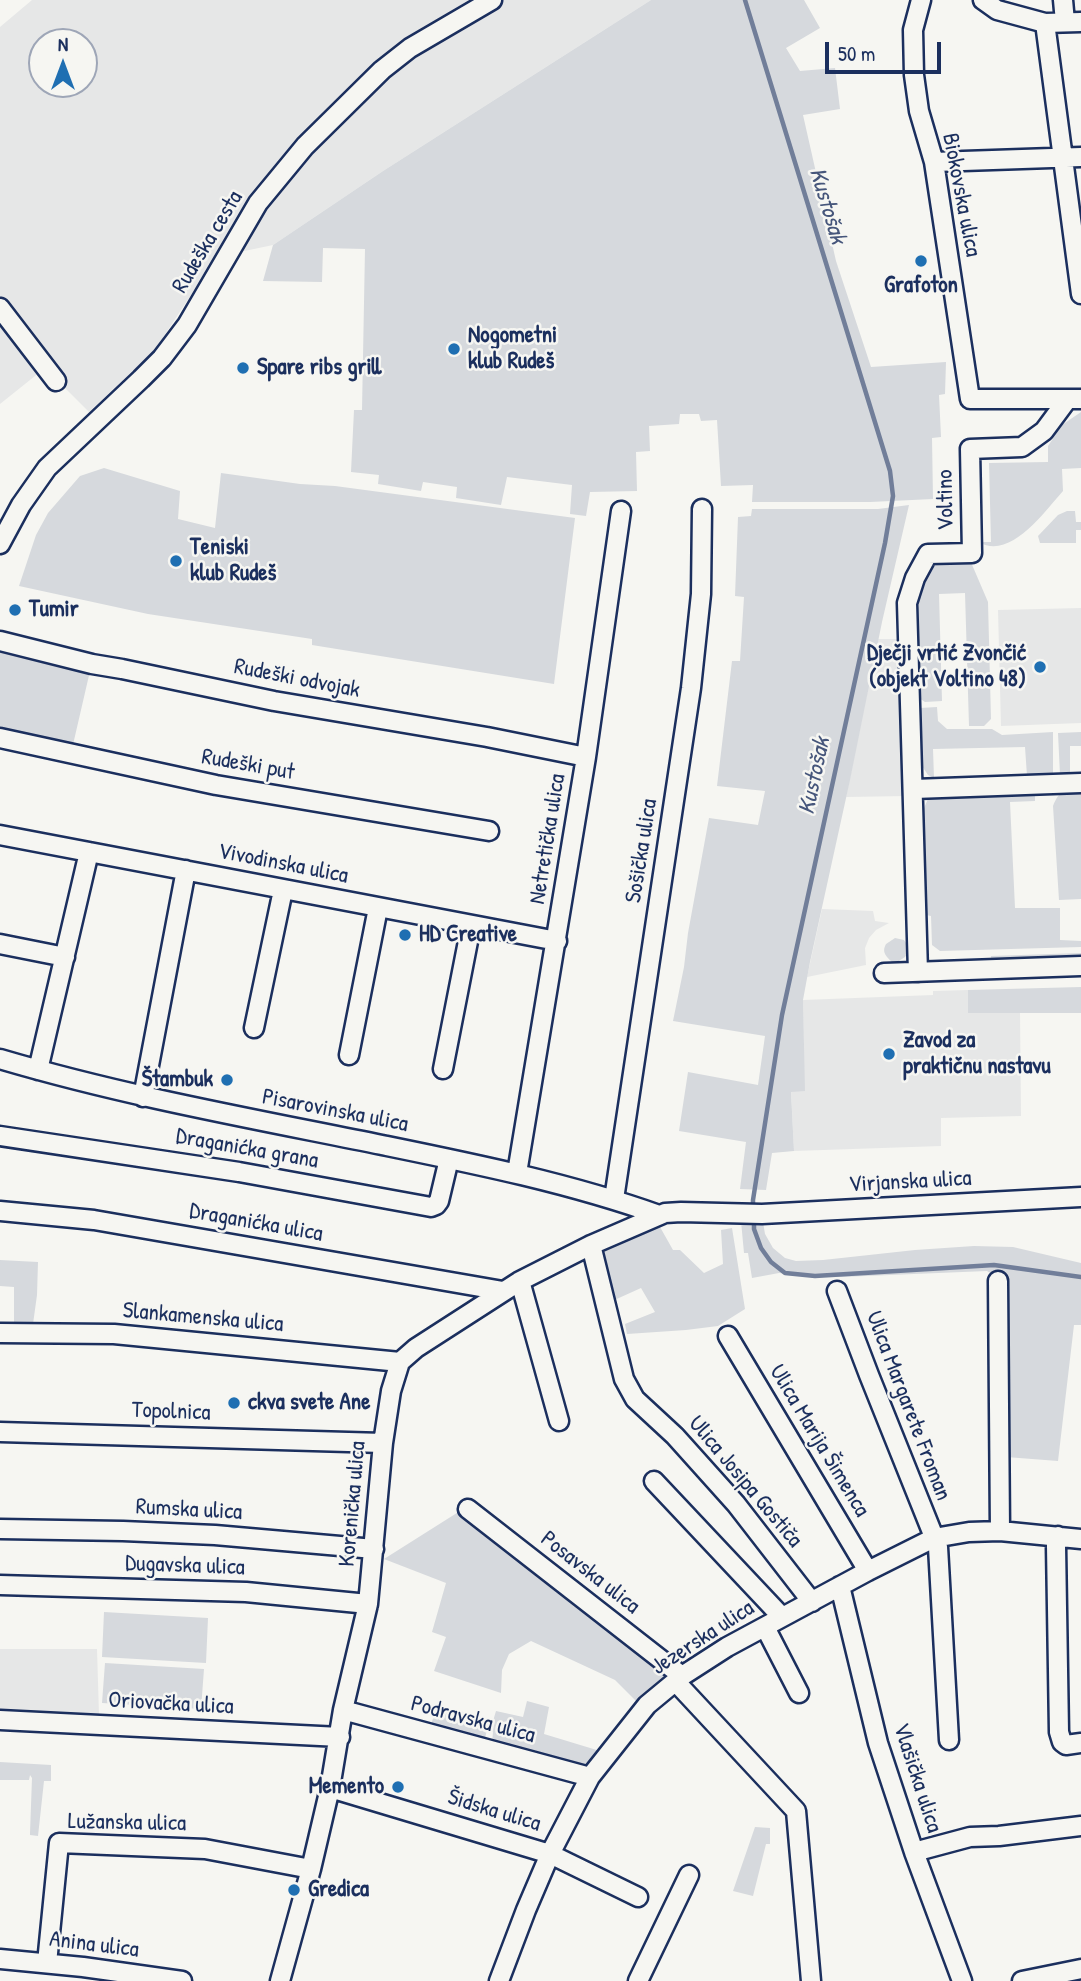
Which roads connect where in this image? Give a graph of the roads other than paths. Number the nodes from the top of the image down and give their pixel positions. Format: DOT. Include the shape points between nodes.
graph roads {
  1 [pos="492,0"];
  2 [pos="921,0"];
  3 [pos="983,0"];
  4 [pos="1063,0"];
  5 [pos="1073,22"];
  6 [pos="1045,23"];
  7 [pos="1081,157"];
  8 [pos="1061,158"];
  9 [pos="934,162"];
  10 [pos="1081,291"];
  11 [pos="0,308"];
  12 [pos="56,381"];
  13 [pos="1074,399"];
  14 [pos="702,509"];
  15 [pos="621,511"];
  16 [pos="0,544"];
  17 [pos="0,641"];
  18 [pos="0,738"];
  19 [pos="586,757"];
  20 [pos="1081,783"];
  21 [pos="914,789"];
  22 [pos="489,831"];
  23 [pos="0,835"];
  24 [pos="89,852"];
  25 [pos="186,870"];
  26 [pos="283,890"];
  27 [pos="378,908"];
  28 [pos="471,926"];
  29 [pos="557,941"];
  30 [pos="0,944"];
  31 [pos="65,957"];
  32 [pos="1081,966"];
  33 [pos="919,972"];
  34 [pos="884,973"];
  35 [pos="254,1028"];
  36 [pos="349,1055"];
  37 [pos="0,1059"];
  38 [pos="443,1069"];
  39 [pos="38,1070"];
  40 [pos="143,1097"];
  41 [pos="0,1136"];
  42 [pos="449,1158"];
  43 [pos="517,1173"];
  44 [pos="1081,1198"];
  45 [pos="614,1199"];
  46 [pos="0,1211"];
  47 [pos="659,1214"];
  48 [pos="591,1245"];
  49 [pos="520,1281"];
  50 [pos="998,1282"];
  51 [pos="503,1291"];
  52 [pos="837,1291"];
  53 [pos="0,1333"];
  54 [pos="728,1336"];
  55 [pos="400,1362"];
  56 [pos="559,1420"];
  57 [pos="0,1432"];
  58 [pos="383,1443"];
  59 [pos="654,1480"];
  60 [pos="468,1508"];
  61 [pos="0,1529"];
  62 [pos="1000,1531"];
  63 [pos="1058,1536"];
  64 [pos="934,1538"];
  65 [pos="1081,1539"];
  66 [pos="374,1549"];
  67 [pos="867,1571"];
  68 [pos="0,1584"];
  69 [pos="840,1586"];
  70 [pos="812,1602"];
  71 [pos="368,1604"];
  72 [pos="782,1617"];
  73 [pos="765,1626"];
  74 [pos="678,1678"];
  75 [pos="799,1693"];
  76 [pos="343,1710"];
  77 [pos="0,1720"];
  78 [pos="340,1737"];
  79 [pos="949,1740"];
  80 [pos="1074,1744"];
  81 [pos="590,1777"];
  82 [pos="330,1788"];
  83 [pos="1081,1826"];
  84 [pos="914,1852"];
  85 [pos="550,1854"];
  86 [pos="311,1869"];
  87 [pos="689,1875"];
  88 [pos="638,1897"];
  89 [pos="0,1959"];
  90 [pos="47,1963"];
  91 [pos="1081,1969"];
  92 [pos="82,1974"];
  93 [pos="182,1981"];
  94 [pos="280,1981"];
  95 [pos="499,1981"];
  96 [pos="638,1981"];
  97 [pos="811,1981"];
  98 [pos="961,1981"];
  99 [pos="1022,1981"];
  1 -- 16 [label="street, Rudeška cesta" via="410,48 305,146 258,203 187,325 162,358 47,468 20,505"];
  2 -- 9 [label="street, Biokovska ulica" via="914,30 914,75"];
  3 -- 6 [label="street" via="998,10"];
  4 -- 5 [label="street"];
  5 -- 6 [label="street"];
  6 -- 8 [label="street"];
  7 -- 8 [label="street"];
  8 -- 9 [label="street"];
  8 -- 10 [label="street"];
  9 -- 13 [label="street, Biokovska ulica" via="970,399"];
  11 -- 12 [label="street"];
  13 -- 21 [label="street, Voltino" via="1022,447 970,449 972,553 928,554 915,578 907,603"];
  14 -- 45 [label="street, Sošička ulica" via="701,594 691,688"];
  15 -- 19 [label="street, Netretička ulica"];
  17 -- 19 [label="street, Rudeški odvojak" via="274,701"];
  18 -- 22 [label="street, Rudeški put" via="216,785"];
  19 -- 29 [label="street, Netretička ulica"];
  20 -- 21 [label="street"];
  21 -- 33 [label="street, Voltino"];
  23 -- 24 [label="street, Vivodinska ulica"];
  24 -- 25 [label="street, Vivodinska ulica"];
  24 -- 31 [label="street"];
  25 -- 26 [label="street, Vivodinska ulica"];
  25 -- 40 [label="street"];
  26 -- 27 [label="street, Vivodinska ulica"];
  26 -- 35 [label="street"];
  27 -- 28 [label="street, Vivodinska ulica"];
  27 -- 36 [label="street"];
  28 -- 29 [label="street, Vivodinska ulica"];
  28 -- 38 [label="street"];
  29 -- 43 [label="street, Netretička ulica"];
  30 -- 31 [label="street"];
  31 -- 39 [label="street"];
  32 -- 33 [label="street"];
  33 -- 34 [label="street"];
  37 -- 39 [label="street, Pisarovinska ulica"];
  39 -- 40 [label="street, Pisarovinska ulica"];
  40 -- 42 [label="street, Pisarovinska ulica"];
  41 -- 42 [label="street, Draganićka grana" via="226,1170 426,1207 439,1201"];
  42 -- 43 [label="street, Pisarovinska ulica"];
  43 -- 45 [label="street, Pisarovinska ulica"];
  44 -- 47 [label="street, Virjanska ulica" via="762,1214"];
  45 -- 47 [label="street, Pisarovinska ulica"];
  46 -- 51 [label="street, Draganićka ulica" via="94,1220"];
  47 -- 48 [label="street"];
  48 -- 49 [label="street"];
  48 -- 70 [label="street, Ulica Josipa Gostiča" via="624,1379 635,1399 736,1504"];
  49 -- 51 [label="street"];
  49 -- 56 [label="street"];
  50 -- 62 [label="street"];
  51 -- 55 [label="street"];
  52 -- 64 [label="street, Ulica Margarete Froman"];
  53 -- 55 [label="street, Slankamenska ulica" via="114,1334"];
  54 -- 67 [label="street, Ulica Marija Šimenca"];
  55 -- 58 [label="street, Korenička ulica"];
  57 -- 58 [label="street, Topolnica"];
  58 -- 66 [label="street, Korenička ulica"];
  59 -- 72 [label="street"];
  60 -- 74 [label="street, Posavska ulica"];
  61 -- 66 [label="street, Rumska ulica" via="202,1534"];
  62 -- 63 [label="street, Jezerska ulica"];
  62 -- 64 [label="street, Jezerska ulica"];
  63 -- 65 [label="street, Jezerska ulica"];
  63 -- 80 [label="street" via="1059,1732 1062,1742"];
  64 -- 67 [label="street, Jezerska ulica"];
  64 -- 79 [label="street, Ulica Margarete Froman"];
  66 -- 71 [label="street, Korenička ulica"];
  67 -- 69 [label="street, Jezerska ulica"];
  68 -- 71 [label="street, Dugavska ulica" via="246,1592"];
  69 -- 70 [label="street, Jezerska ulica"];
  69 -- 84 [label="street, Vlašička ulica" via="878,1743"];
  70 -- 72 [label="street, Jezerska ulica"];
  71 -- 76 [label="street, Korenička ulica"];
  72 -- 73 [label="street, Jezerska ulica"];
  73 -- 74 [label="street, Jezerska ulica"];
  73 -- 75 [label="street"];
  74 -- 81 [label="street, Jezerska ulica" via="647,1705"];
  74 -- 97 [label="street, Posavska ulica" via="796,1811"];
  76 -- 78 [label="street, Korenička ulica"];
  76 -- 81 [label="street, Podravska ulica"];
  77 -- 78 [label="street, Oriovačka ulica"];
  78 -- 82 [label="street, Korenička ulica"];
  81 -- 85 [label="street, Jezerska ulica"];
  82 -- 85 [label="street, Šidska ulica"];
  82 -- 86 [label="street, Korenička ulica"];
  83 -- 84 [label="street" via="970,1837"];
  84 -- 98 [label="street, Vlašička ulica"];
  85 -- 88 [label="street, Šidska ulica"];
  85 -- 95 [label="street, Jezerska ulica"];
  86 -- 90 [label="street, Lužanska ulica" via="205,1849 59,1843"];
  86 -- 94 [label="street, Korenička ulica"];
  87 -- 96 [label="street"];
  89 -- 90 [label="street, Anina ulica"];
  90 -- 92 [label="street, Anina ulica"];
  91 -- 99 [label="street"];
  92 -- 93 [label="street, Anina ulica"];
}
